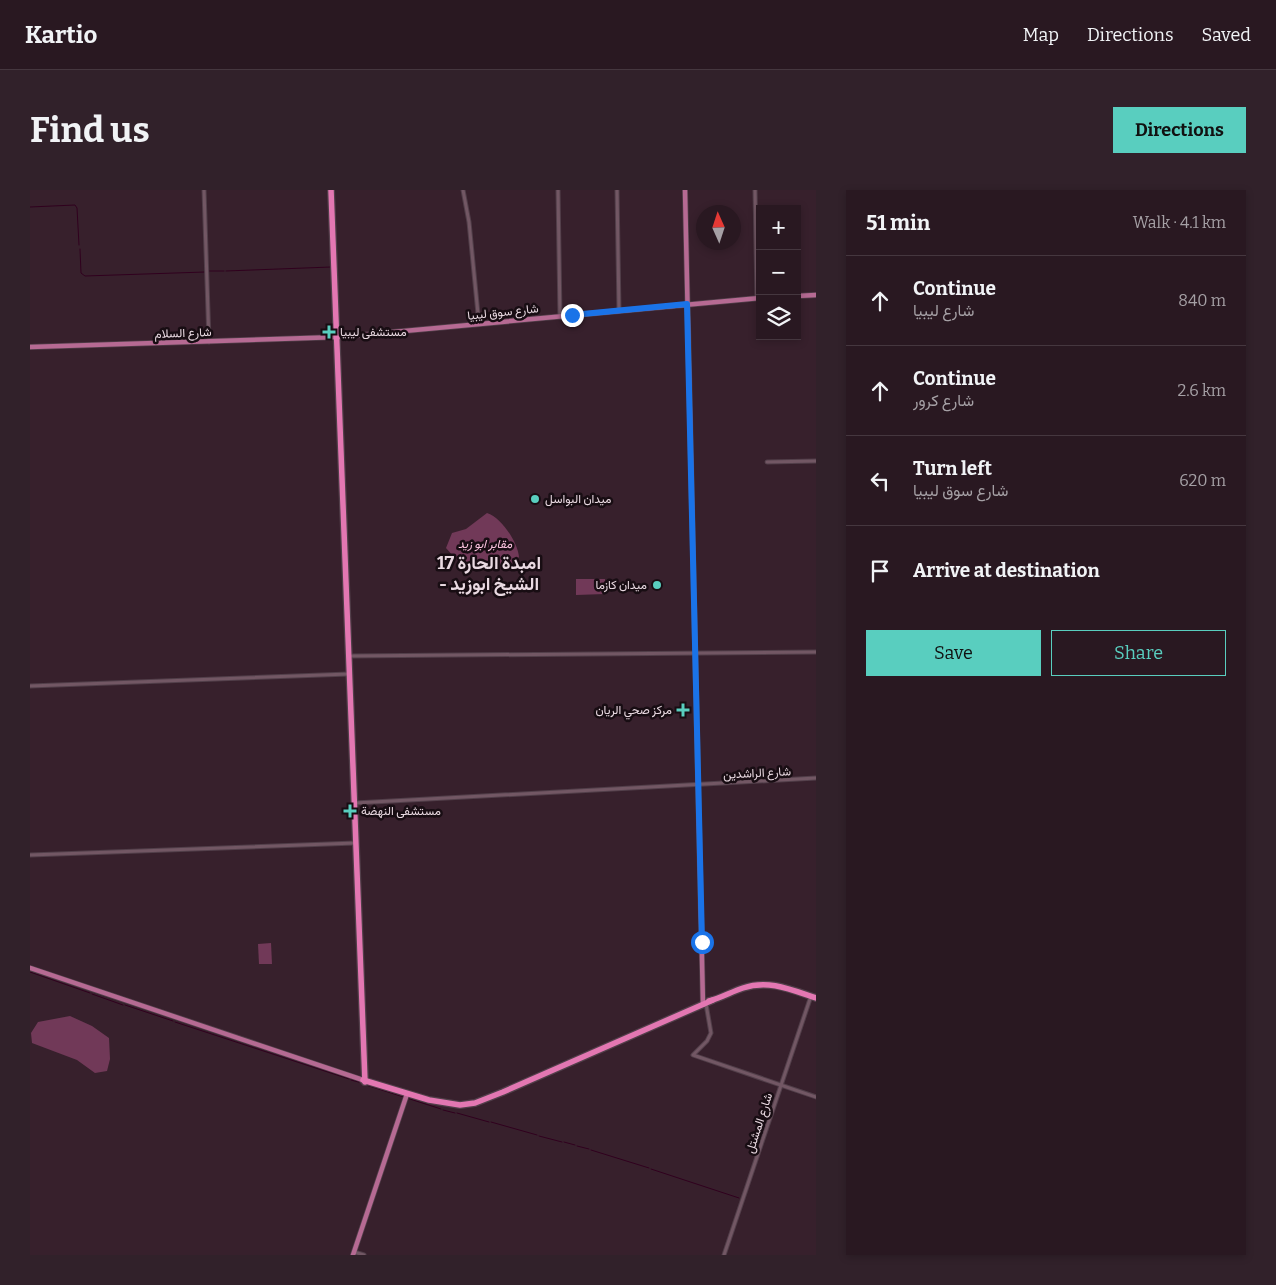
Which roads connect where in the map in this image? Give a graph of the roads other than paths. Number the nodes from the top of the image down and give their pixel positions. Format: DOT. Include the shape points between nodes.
graph roads {
  1 [pos="204,190"];
  2 [pos="331,190"];
  3 [pos="463,190"];
  4 [pos="558,190"];
  5 [pos="616,190"];
  6 [pos="686,190"];
  7 [pos="755,190"];
  8 [pos="816,294"];
  9 [pos="758,295"];
  10 [pos="801,296"];
  11 [pos="756,299"];
  12 [pos="688,305"];
  13 [pos="619,311"];
  14 [pos="560,317"];
  15 [pos="477,324"];
  16 [pos="338,337"];
  17 [pos="209,342"];
  18 [pos="30,348"];
  19 [pos="816,461"];
  20 [pos="767,462"];
  21 [pos="697,652"];
  22 [pos="816,652"];
  23 [pos="348,656"];
  24 [pos="349,674"];
  25 [pos="30,686"];
  26 [pos="816,778"];
  27 [pos="700,785"];
  28 [pos="354,805"];
  29 [pos="356,843"];
  30 [pos="30,855"];
  31 [pos="30,968"];
  32 [pos="813,997"];
  33 [pos="705,1002"];
  34 [pos="363,1078"];
  35 [pos="780,1085"];
  36 [pos="406,1096"];
  37 [pos="816,1097"];
  38 [pos="354,1253"];
  39 [pos="364,1255"];
  40 [pos="724,1255"];
  1 -- 17 [label="street"];
  2 -- 16 [label="highway"];
  3 -- 15 [label="street"];
  4 -- 14 [label="street"];
  5 -- 13 [label="street"];
  6 -- 12 [label="main road"];
  7 -- 9 [label="street"];
  8 -- 10 [label="main road"];
  11 -- 12 [label="main road, شارع سوق ليبيا"];
  12 -- 13 [label="main road, شارع سوق ليبيا"];
  12 -- 14 [label="main road, شارع سوق ليبيا"];
  12 -- 21 [label="main road"];
  13 -- 14 [label="main road, شارع سوق ليبيا"];
  14 -- 15 [label="main road, شارع سوق ليبيا"];
  15 -- 16 [label="main road, شارع سوق ليبيا"];
  16 -- 17 [label="main road, شارع السلام"];
  16 -- 23 [label="highway"];
  17 -- 18 [label="main road, شارع السلام"];
  19 -- 20 [label="street"];
  21 -- 22 [label="street"];
  21 -- 23 [label="street"];
  21 -- 27 [label="main road"];
  23 -- 24 [label="highway"];
  24 -- 25 [label="street"];
  24 -- 28 [label="highway"];
  26 -- 27 [label="street, شارع الراشدين"];
  27 -- 28 [label="street, شارع الراشدين"];
  27 -- 33 [label="main road"];
  28 -- 29 [label="highway"];
  29 -- 30 [label="street"];
  29 -- 34 [label="highway"];
  31 -- 34 [label="main road"];
  32 -- 33 [label="highway" via="783,986 763,984"];
  32 -- 35 [label="street, شارع المشتل"];
  33 -- 35 [label="street" via="711,1033 693,1054"];
  33 -- 36 [label="highway" via="475,1103 450,1104"];
  34 -- 36 [label="highway"];
  35 -- 37 [label="street"];
  35 -- 40 [label="street, شارع المشتل"];
  36 -- 38 [label="main road"];
  38 -- 39 [label="street"];
}
